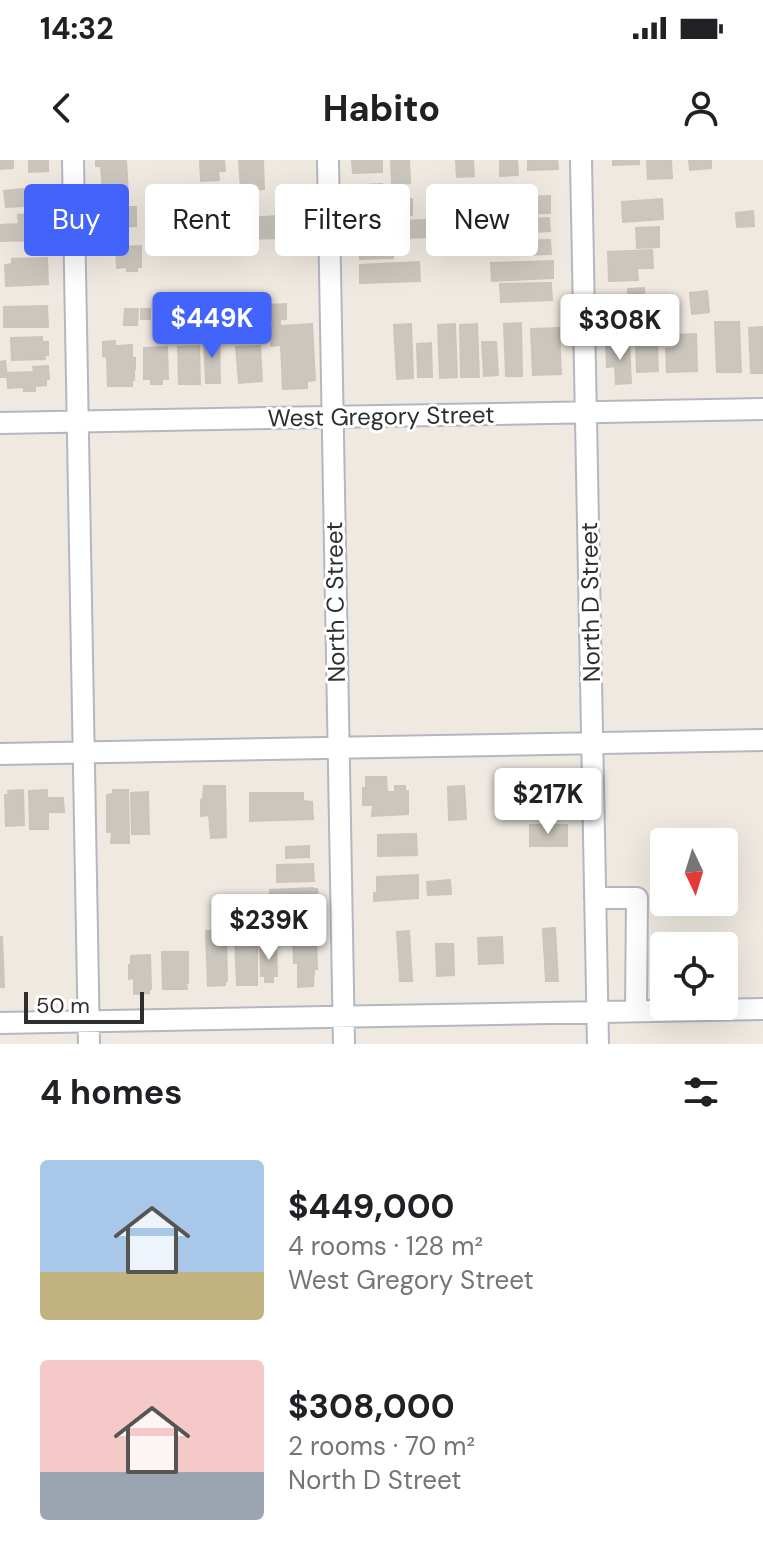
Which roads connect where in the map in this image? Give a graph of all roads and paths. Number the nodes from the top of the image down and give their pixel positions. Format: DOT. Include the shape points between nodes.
graph roads {
  1 [pos="73,160"];
  2 [pos="328,160"];
  3 [pos="581,160"];
  4 [pos="763,409"];
  5 [pos="586,412"];
  6 [pos="332,417"];
  7 [pos="78,422"];
  8 [pos="0,423"];
  9 [pos="763,740"];
  10 [pos="593,744"];
  11 [pos="338,748"];
  12 [pos="84,752"];
  13 [pos="0,754"];
  14 [pos="595,898"];
  15 [pos="763,1009"];
  16 [pos="636,1011"];
  17 [pos="598,1012"];
  18 [pos="343,1017"];
  19 [pos="89,1021"];
  20 [pos="0,1023"];
  21 [pos="89,1044"];
  22 [pos="344,1044"];
  23 [pos="598,1044"];
  1 -- 7 [label="street"];
  2 -- 6 [label="street, North C Street"];
  3 -- 5 [label="street, North D Street"];
  4 -- 5 [label="street, West Gregory Street"];
  5 -- 6 [label="street, West Gregory Street"];
  5 -- 10 [label="street, North D Street"];
  6 -- 7 [label="street, West Gregory Street"];
  6 -- 11 [label="street, North C Street"];
  7 -- 8 [label="street, West Gregory Street"];
  7 -- 12 [label="street"];
  9 -- 10 [label="street"];
  10 -- 11 [label="street"];
  10 -- 14 [label="street, North D Street"];
  11 -- 12 [label="street"];
  11 -- 18 [label="street, North C Street"];
  12 -- 13 [label="street"];
  12 -- 19 [label="street"];
  14 -- 16 [label="street" via="637,898"];
  14 -- 17 [label="street, North D Street"];
  15 -- 16 [label="street"];
  16 -- 17 [label="street"];
  17 -- 18 [label="street"];
  17 -- 23 [label="street, North D Street"];
  18 -- 19 [label="street"];
  18 -- 22 [label="street, North C Street"];
  19 -- 20 [label="street"];
  19 -- 21 [label="street"];
}
